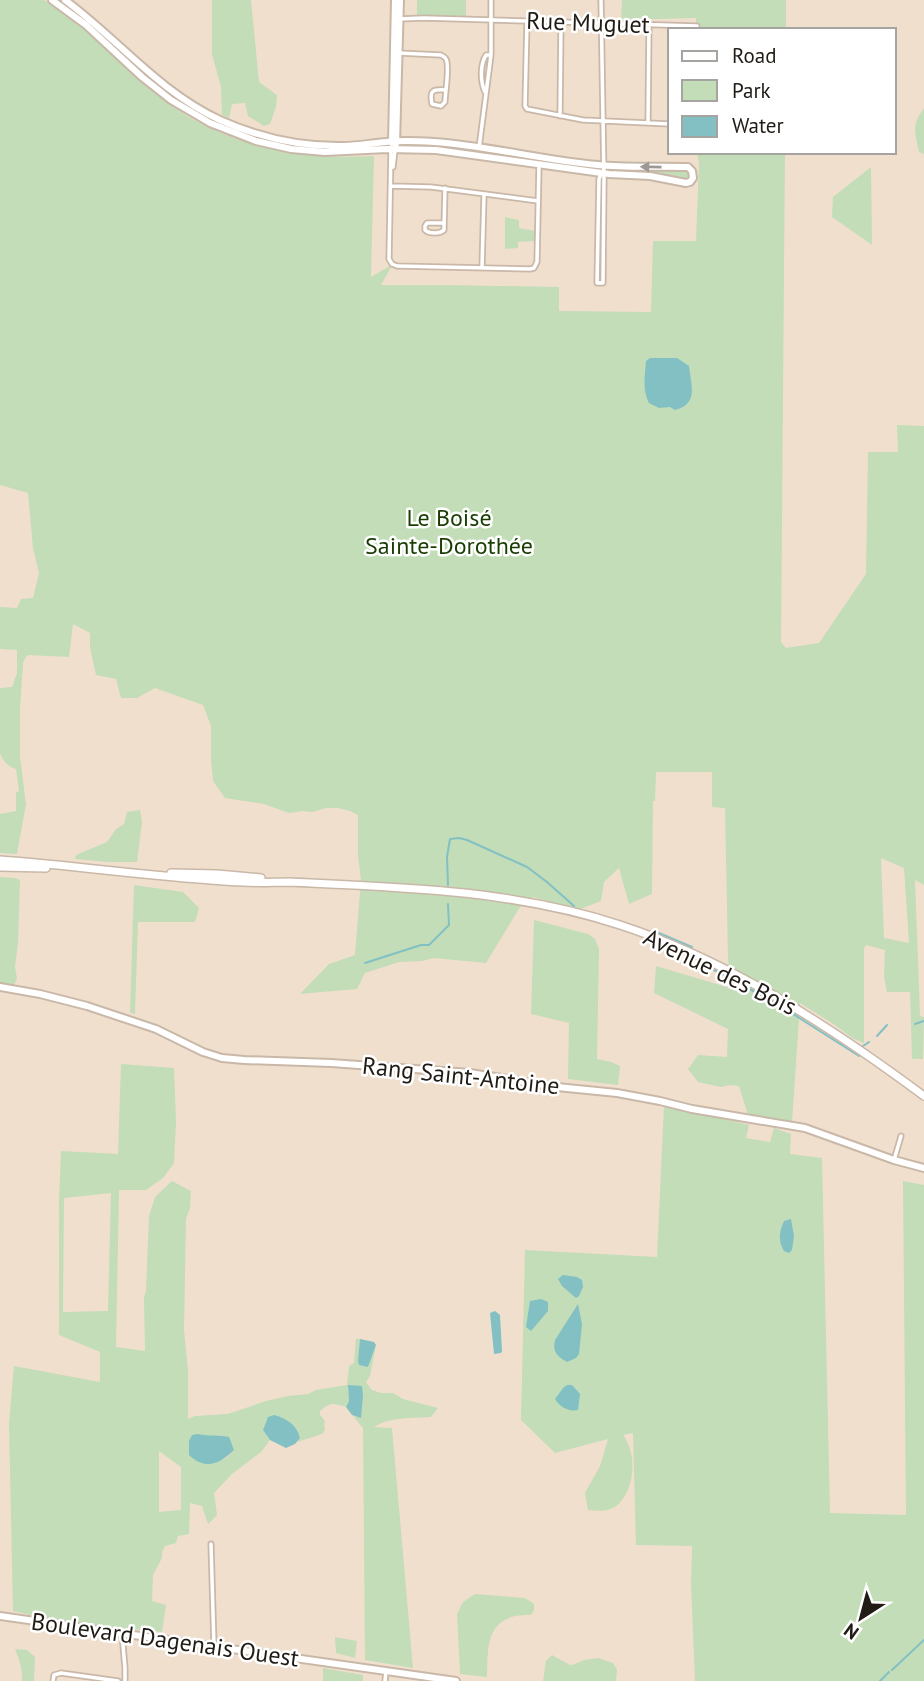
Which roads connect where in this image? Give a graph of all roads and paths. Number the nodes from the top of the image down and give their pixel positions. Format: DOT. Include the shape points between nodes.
graph roads {
  1 [pos="52,0"];
  2 [pos="65,0"];
  3 [pos="398,0"];
  4 [pos="492,0"];
  5 [pos="601,0"];
  6 [pos="397,19"];
  7 [pos="492,20"];
  8 [pos="527,21"];
  9 [pos="561,22"];
  10 [pos="601,24"];
  11 [pos="649,24"];
  12 [pos="697,26"];
  13 [pos="684,28"];
  14 [pos="396,53"];
  15 [pos="446,90"];
  16 [pos="559,116"];
  17 [pos="603,121"];
  18 [pos="648,123"];
  19 [pos="668,124"];
  20 [pos="394,145"];
  21 [pos="479,152"];
  22 [pos="540,160"];
  23 [pos="603,170"];
  24 [pos="391,186"];
  25 [pos="445,188"];
  26 [pos="484,194"];
  27 [pos="538,201"];
  28 [pos="444,223"];
  29 [pos="482,268"];
  30 [pos="0,860"];
  31 [pos="0,867"];
  32 [pos="68,867"];
  33 [pos="0,988"];
  34 [pos="924,1096"];
  35 [pos="901,1136"];
  36 [pos="894,1160"];
  37 [pos="924,1168"];
  38 [pos="211,1544"];
  39 [pos="0,1616"];
  40 [pos="122,1634"];
  41 [pos="214,1647"];
  42 [pos="386,1671"];
  43 [pos="422,1679"];
  44 [pos="53,1681"];
  45 [pos="118,1681"];
  46 [pos="125,1681"];
  47 [pos="385,1681"];
  48 [pos="456,1681"];
  1 -- 20 [label="street" via="163,95 220,128 301,150 336,153"];
  2 -- 20 [label="street" via="149,74 221,120 257,134 306,144"];
  3 -- 6 [label="street"];
  4 -- 7 [label="street"];
  5 -- 10 [label="street"];
  6 -- 7 [label="street, Rue Muguet"];
  6 -- 14 [label="street"];
  7 -- 8 [label="street, Rue Muguet"];
  7 -- 21 [label="street"];
  8 -- 9 [label="street, Rue Muguet"];
  8 -- 16 [label="street" via="525,106"];
  9 -- 10 [label="street, Rue Muguet"];
  9 -- 16 [label="street"];
  10 -- 11 [label="street, Rue Muguet"];
  10 -- 17 [label="street"];
  11 -- 13 [label="street, Rue Muguet"];
  11 -- 18 [label="street"];
  12 -- 13 [label="street, Rue Muguet"];
  14 -- 15 [label="street" via="444,57"];
  14 -- 20 [label="street"];
  15 -- 15 [label="street" via="433,90 432,104 443,105"];
  16 -- 17 [label="street"];
  17 -- 18 [label="street"];
  17 -- 23 [label="street"];
  18 -- 19 [label="street"];
  20 -- 21 [label="street" via="438,142"];
  20 -- 24 [label="street"];
  21 -- 22 [label="street"];
  22 -- 23 [label="street"];
  22 -- 27 [label="street"];
  23 -- 23 [label="street, one-way" via="686,183 693,177 688,167"];
  23 -- 23 [label="street" via="599,179 597,283 603,283"];
  24 -- 25 [label="street"];
  24 -- 29 [label="street" via="391,264"];
  25 -- 26 [label="street"];
  25 -- 28 [label="street"];
  26 -- 27 [label="street"];
  26 -- 29 [label="street"];
  27 -- 29 [label="street" via="535,267"];
  28 -- 28 [label="street" via="427,223 425,229 441,232"];
  30 -- 32 [label="main road, Avenue des Bois"];
  31 -- 32 [label="main road, Avenue des Bois"];
  32 -- 34 [label="main road, Avenue des Bois" via="490,896 621,925 702,958 788,1005"];
  33 -- 36 [label="street, Rang Saint-Antoine" via="87,1006 222,1058 470,1073 617,1093 805,1128"];
  35 -- 36 [label="street"];
  36 -- 37 [label="street, Rang Saint-Antoine"];
  38 -- 41 [label="street"];
  39 -- 40 [label="street, Boulevard Dagenais Ouest"];
  40 -- 41 [label="street, Boulevard Dagenais Ouest"];
  40 -- 46 [label="street"];
  41 -- 42 [label="street, Boulevard Dagenais Ouest"];
  42 -- 43 [label="street, Boulevard Dagenais Ouest"];
  42 -- 47 [label="street"];
  43 -- 48 [label="street, Boulevard Dagenais Ouest"];
  44 -- 45 [label="street" via="54,1675 61,1673"];
}
